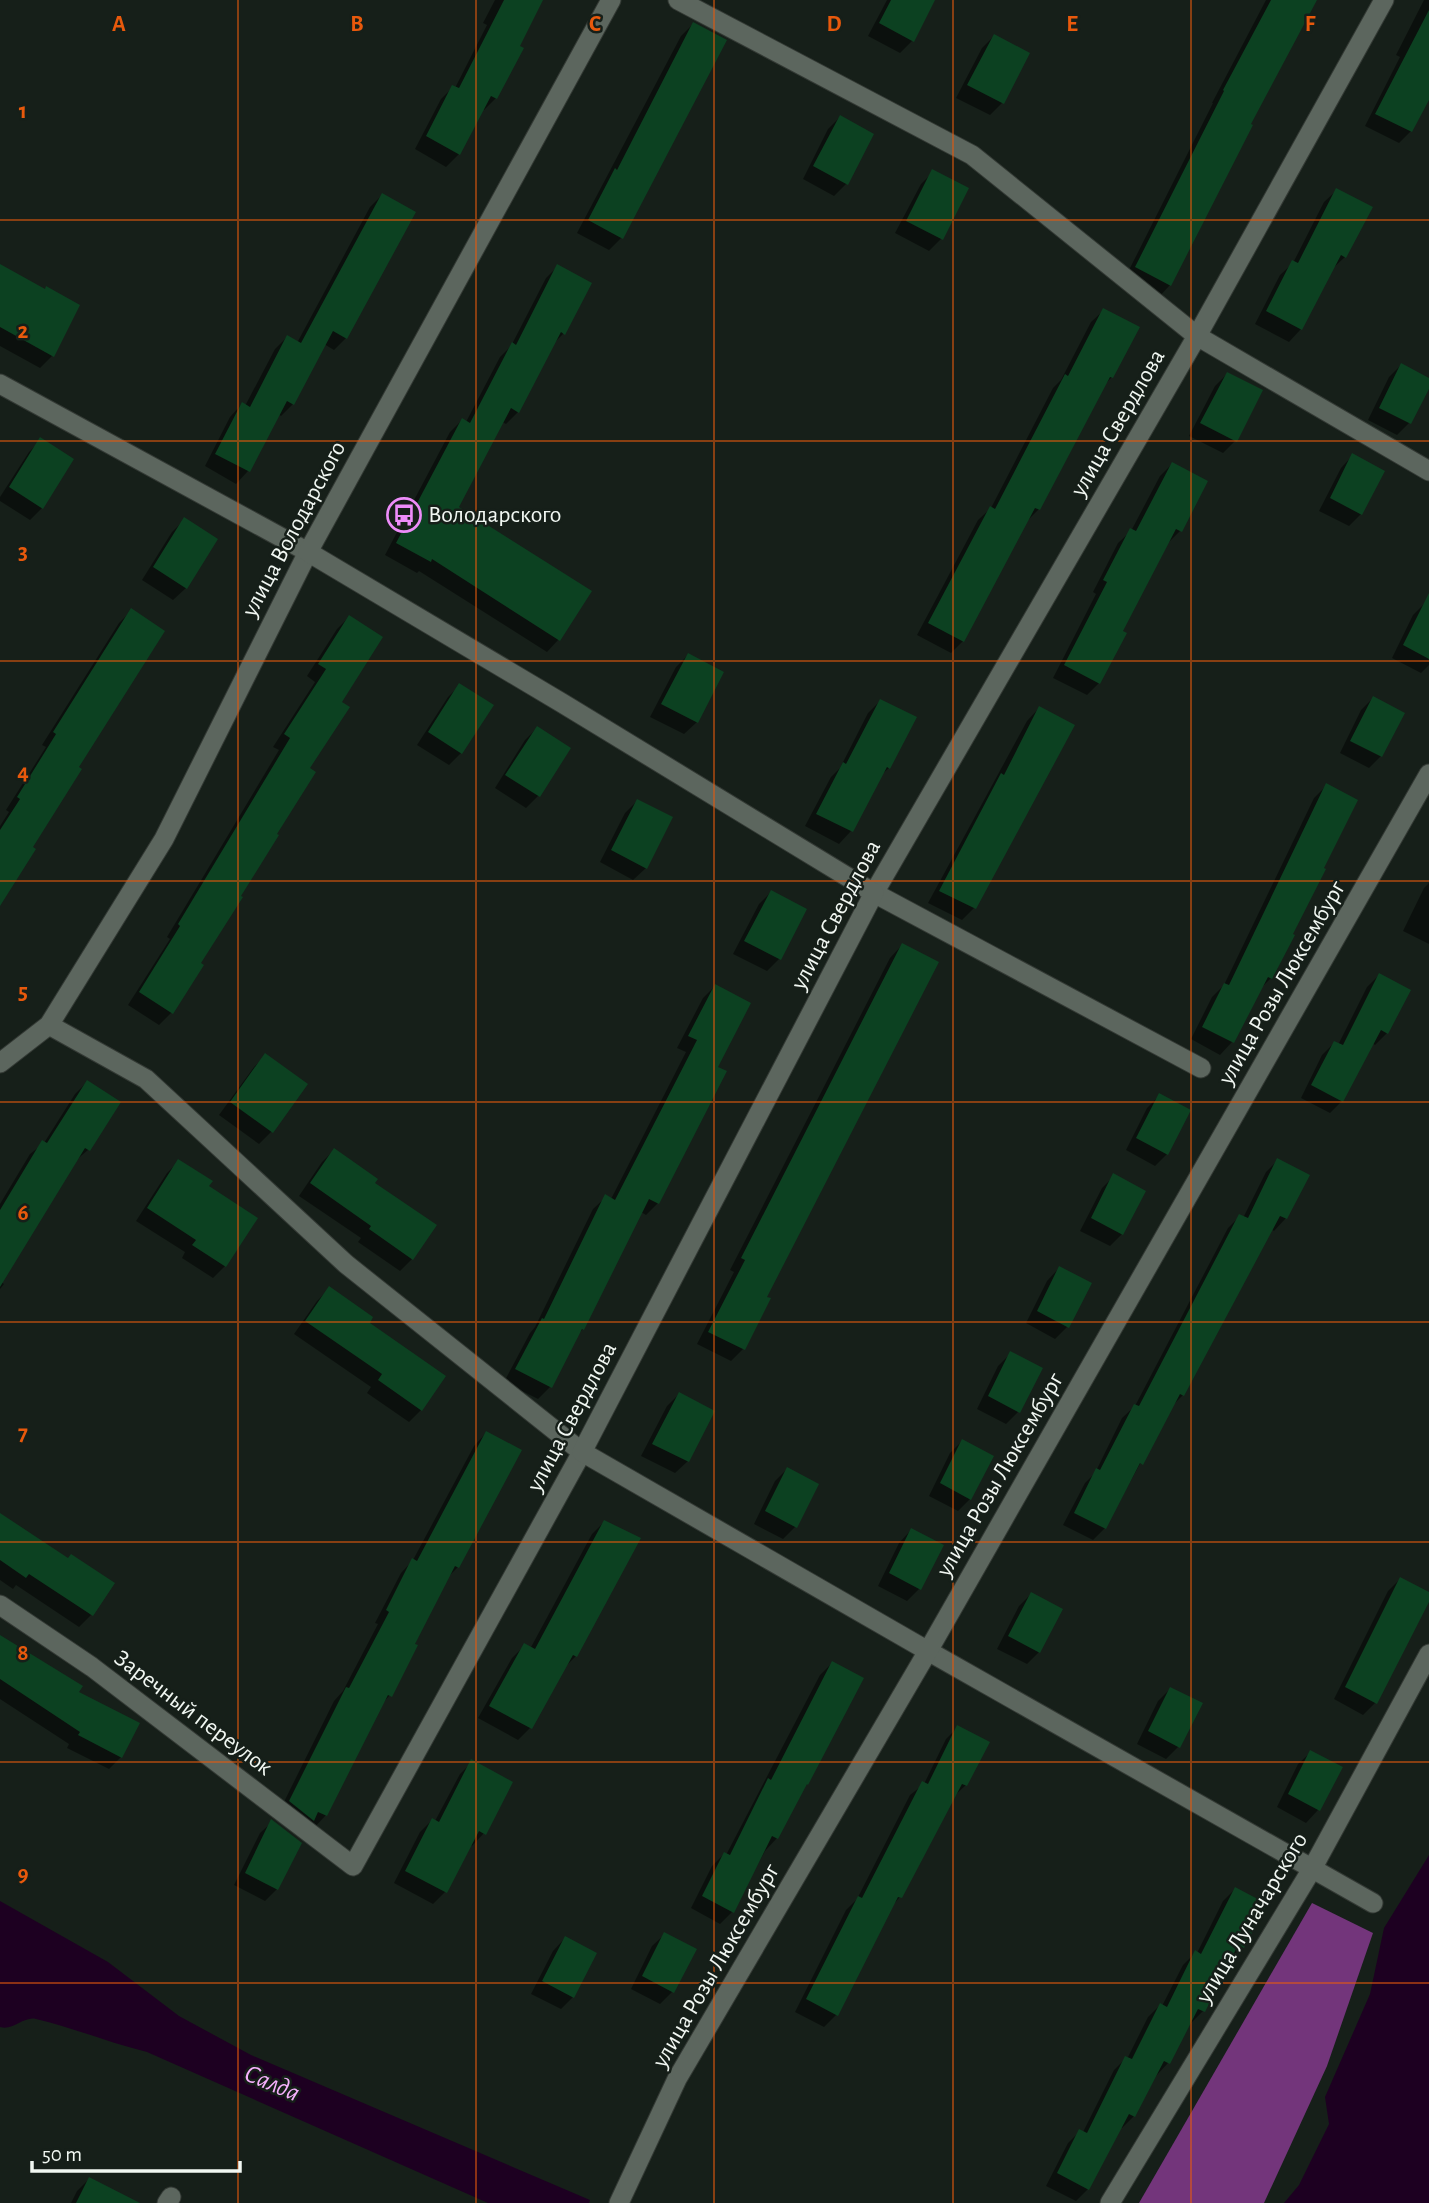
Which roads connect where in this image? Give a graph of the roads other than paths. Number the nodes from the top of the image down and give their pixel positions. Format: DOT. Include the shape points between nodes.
graph roads {
  1 [pos="611,0"];
  2 [pos="678,0"];
  3 [pos="1384,0"];
  4 [pos="1197,337"];
  5 [pos="0,384"];
  6 [pos="1429,471"];
  7 [pos="308,552"];
  8 [pos="1429,774"];
  9 [pos="874,893"];
  10 [pos="49,1025"];
  11 [pos="0,1063"];
  12 [pos="1201,1068"];
  13 [pos="582,1452"];
  14 [pos="0,1605"];
  15 [pos="928,1651"];
  16 [pos="1429,1654"];
  17 [pos="353,1866"];
  18 [pos="1311,1869"];
  19 [pos="1373,1903"];
  20 [pos="619,2203"];
  21 [pos="1110,2203"];
  1 -- 7 [label="street, улица Володарского"];
  2 -- 4 [label="street" via="972,155"];
  3 -- 4 [label="street, улица Свердлова"];
  4 -- 6 [label="street"];
  4 -- 9 [label="street, улица Свердлова"];
  5 -- 7 [label="street"];
  7 -- 9 [label="street"];
  7 -- 10 [label="street, улица Володарского" via="164,839"];
  8 -- 15 [label="street, улица Розы Люксембург"];
  9 -- 12 [label="street"];
  9 -- 13 [label="street, улица Свердлова"];
  10 -- 11 [label="street, улица Володарского"];
  10 -- 13 [label="street" via="146,1079 346,1265"];
  13 -- 15 [label="street"];
  13 -- 17 [label="street, улица Свердлова"];
  14 -- 17 [label="street, Заречный переулок" via="92,1667"];
  15 -- 18 [label="street"];
  15 -- 20 [label="street, улица Розы Люксембург" via="677,2079"];
  16 -- 18 [label="street, улица Луначарского"];
  18 -- 19 [label="street"];
  18 -- 21 [label="street, улица Луначарского"];
}
